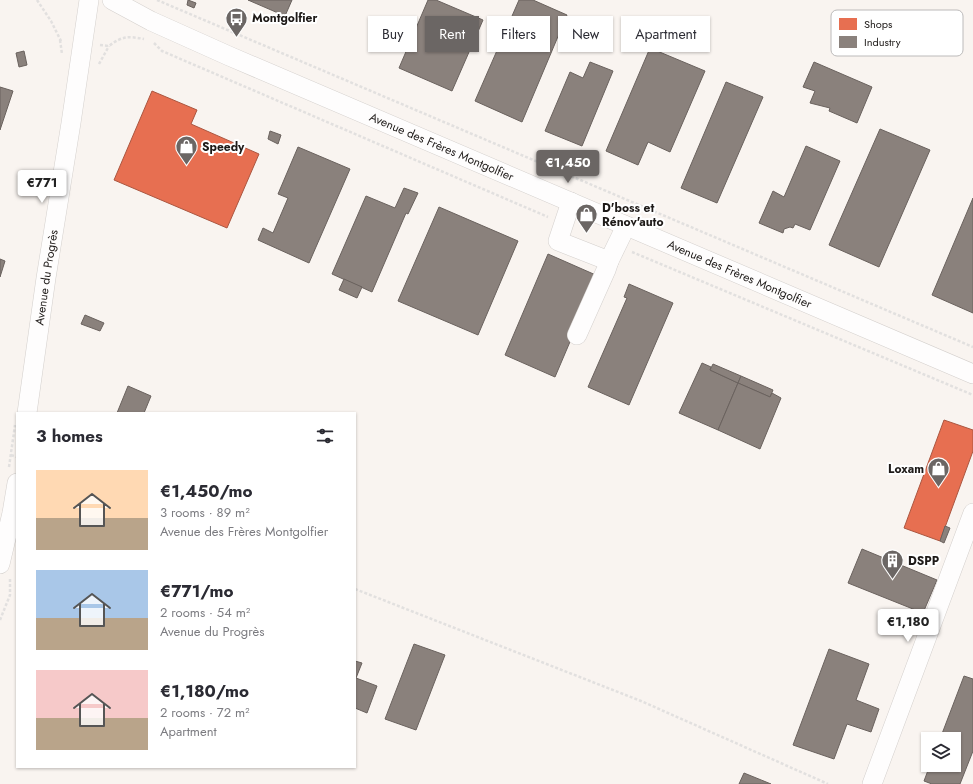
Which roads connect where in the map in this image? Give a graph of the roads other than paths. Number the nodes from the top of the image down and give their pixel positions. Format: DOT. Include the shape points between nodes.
graph roads {
  1 [pos="89,0"];
  2 [pos="112,0"];
  3 [pos="571,202"];
  4 [pos="626,226"];
  5 [pos="609,261"];
  6 [pos="577,335"];
  7 [pos="973,374"];
  8 [pos="27,412"];
  9 [pos="16,489"];
  10 [pos="973,513"];
  11 [pos="6,568"];
  12 [pos="872,784"];
  1 -- 8 [label="street, Avenue du Progrès"];
  2 -- 3 [label="street, Avenue des Frères Montgolfier" via="151,21 229,56"];
  3 -- 4 [label="street, Avenue des Frères Montgolfier"];
  3 -- 5 [label="street" via="558,240"];
  4 -- 5 [label="street"];
  4 -- 7 [label="street, Avenue des Frères Montgolfier"];
  5 -- 6 [label="street"];
  9 -- 11 [label="street"];
  10 -- 12 [label="street"];
}
